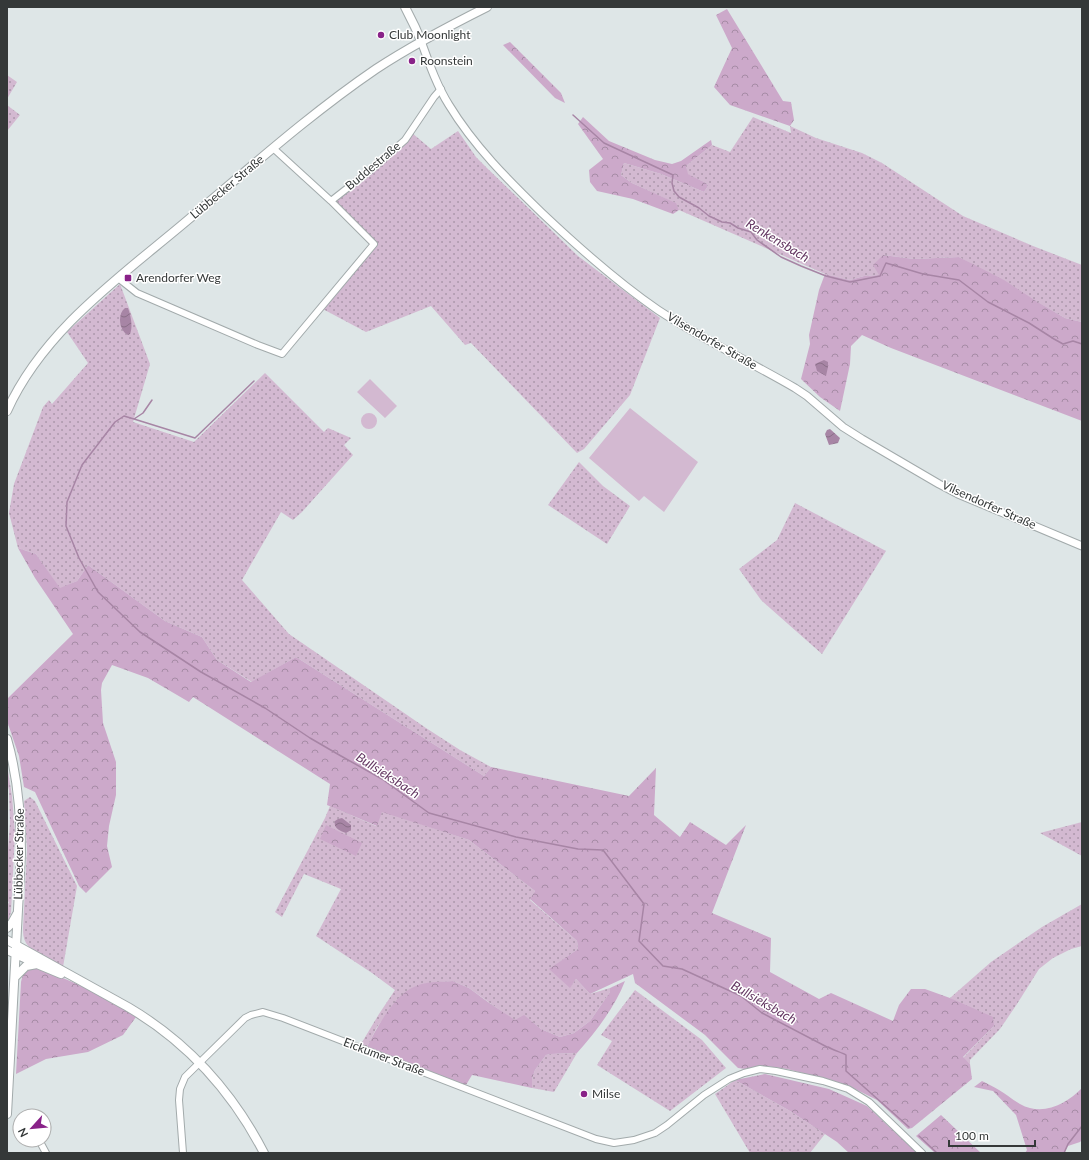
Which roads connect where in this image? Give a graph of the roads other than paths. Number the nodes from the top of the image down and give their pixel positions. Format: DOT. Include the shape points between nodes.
graph roads {
  1 [pos="405,7"];
  2 [pos="487,7"];
  3 [pos="422,41"];
  4 [pos="441,89"];
  5 [pos="273,148"];
  6 [pos="331,201"];
  7 [pos="118,278"];
  8 [pos="7,412"];
  9 [pos="1082,546"];
  10 [pos="7,739"];
  11 [pos="17,914"];
  12 [pos="7,928"];
  13 [pos="7,940"];
  14 [pos="16,945"];
  15 [pos="7,950"];
  16 [pos="16,954"];
  17 [pos="37,964"];
  18 [pos="15,978"];
  19 [pos="97,989"];
  20 [pos="200,1062"];
  21 [pos="7,1114"];
  22 [pos="183,1150"];
  23 [pos="264,1153"];
  24 [pos="922,1153"];
  1 -- 3 [label="main road"];
  2 -- 3 [label="main road, Lübbecker Straße"];
  3 -- 4 [label="street, Vilsendorfer Straße"];
  3 -- 5 [label="main road, Lübbecker Straße" via="349,88"];
  4 -- 6 [label="street, Buddestraße" via="405,140"];
  4 -- 9 [label="street, Vilsendorfer Straße" via="458,118 499,170 597,264 658,310 795,388 843,427 958,494"];
  5 -- 6 [label="street"];
  5 -- 7 [label="main road, Lübbecker Straße"];
  6 -- 7 [label="street" via="374,244 282,354 137,293"];
  7 -- 8 [label="main road, Lübbecker Straße" via="60,333 31,369"];
  10 -- 11 [label="main road, Lübbecker Straße" via="19,795 21,824"];
  11 -- 12 [label="main road"];
  11 -- 14 [label="main road, Lübbecker Straße"];
  13 -- 14 [label="main road"];
  14 -- 16 [label="main road, Lübbecker Straße"];
  14 -- 19 [label="main road"];
  15 -- 16 [label="main road"];
  16 -- 17 [label="main road"];
  16 -- 18 [label="main road, Lübbecker Straße"];
  17 -- 18 [label="main road" via="26,966"];
  17 -- 19 [label="main road"];
  18 -- 21 [label="main road, Lübbecker Straße"];
  19 -- 20 [label="main road" via="143,1016"];
  20 -- 22 [label="street, Eickumer Straße" via="185,1077 180,1089 179,1112"];
  20 -- 23 [label="main road" via="244,1117"];
  20 -- 24 [label="street, Eickumer Straße" via="245,1018 263,1012 596,1139 614,1143 655,1133 729,1079 760,1069 776,1071 823,1081 848,1090 869,1102"];
}
